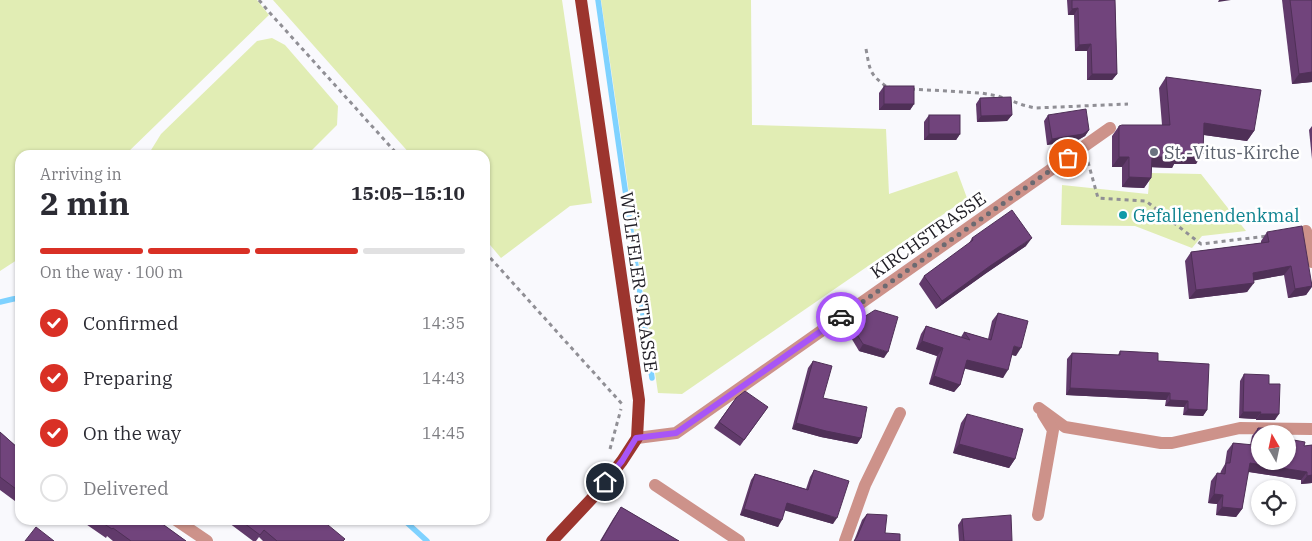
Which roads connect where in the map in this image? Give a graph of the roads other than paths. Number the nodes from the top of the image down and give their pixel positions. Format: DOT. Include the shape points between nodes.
graph roads {
  1 [pos="581,0"];
  2 [pos="1110,128"];
  3 [pos="1306,231"];
  4 [pos="1312,261"];
  5 [pos="900,412"];
  6 [pos="1312,429"];
  7 [pos="636,438"];
  8 [pos="655,485"];
  9 [pos="1038,515"];
  10 [pos="183,525"];
  11 [pos="207,541"];
  12 [pos="552,541"];
  13 [pos="739,541"];
  14 [pos="845,541"];
  1 -- 7 [label="main road, WÜLFELER STRASSE" via="639,400"];
  2 -- 7 [label="street, KIRCHSTRASSE" via="676,433"];
  3 -- 4 [label="street"];
  5 -- 14 [label="street" via="865,485"];
  6 -- 9 [label="street" via="1240,428 1161,443 1065,427 1039,408 1053,430"];
  7 -- 12 [label="main road, WÜLFELER STRASSE" via="597,493"];
  8 -- 13 [label="street"];
  10 -- 11 [label="street"];
}
